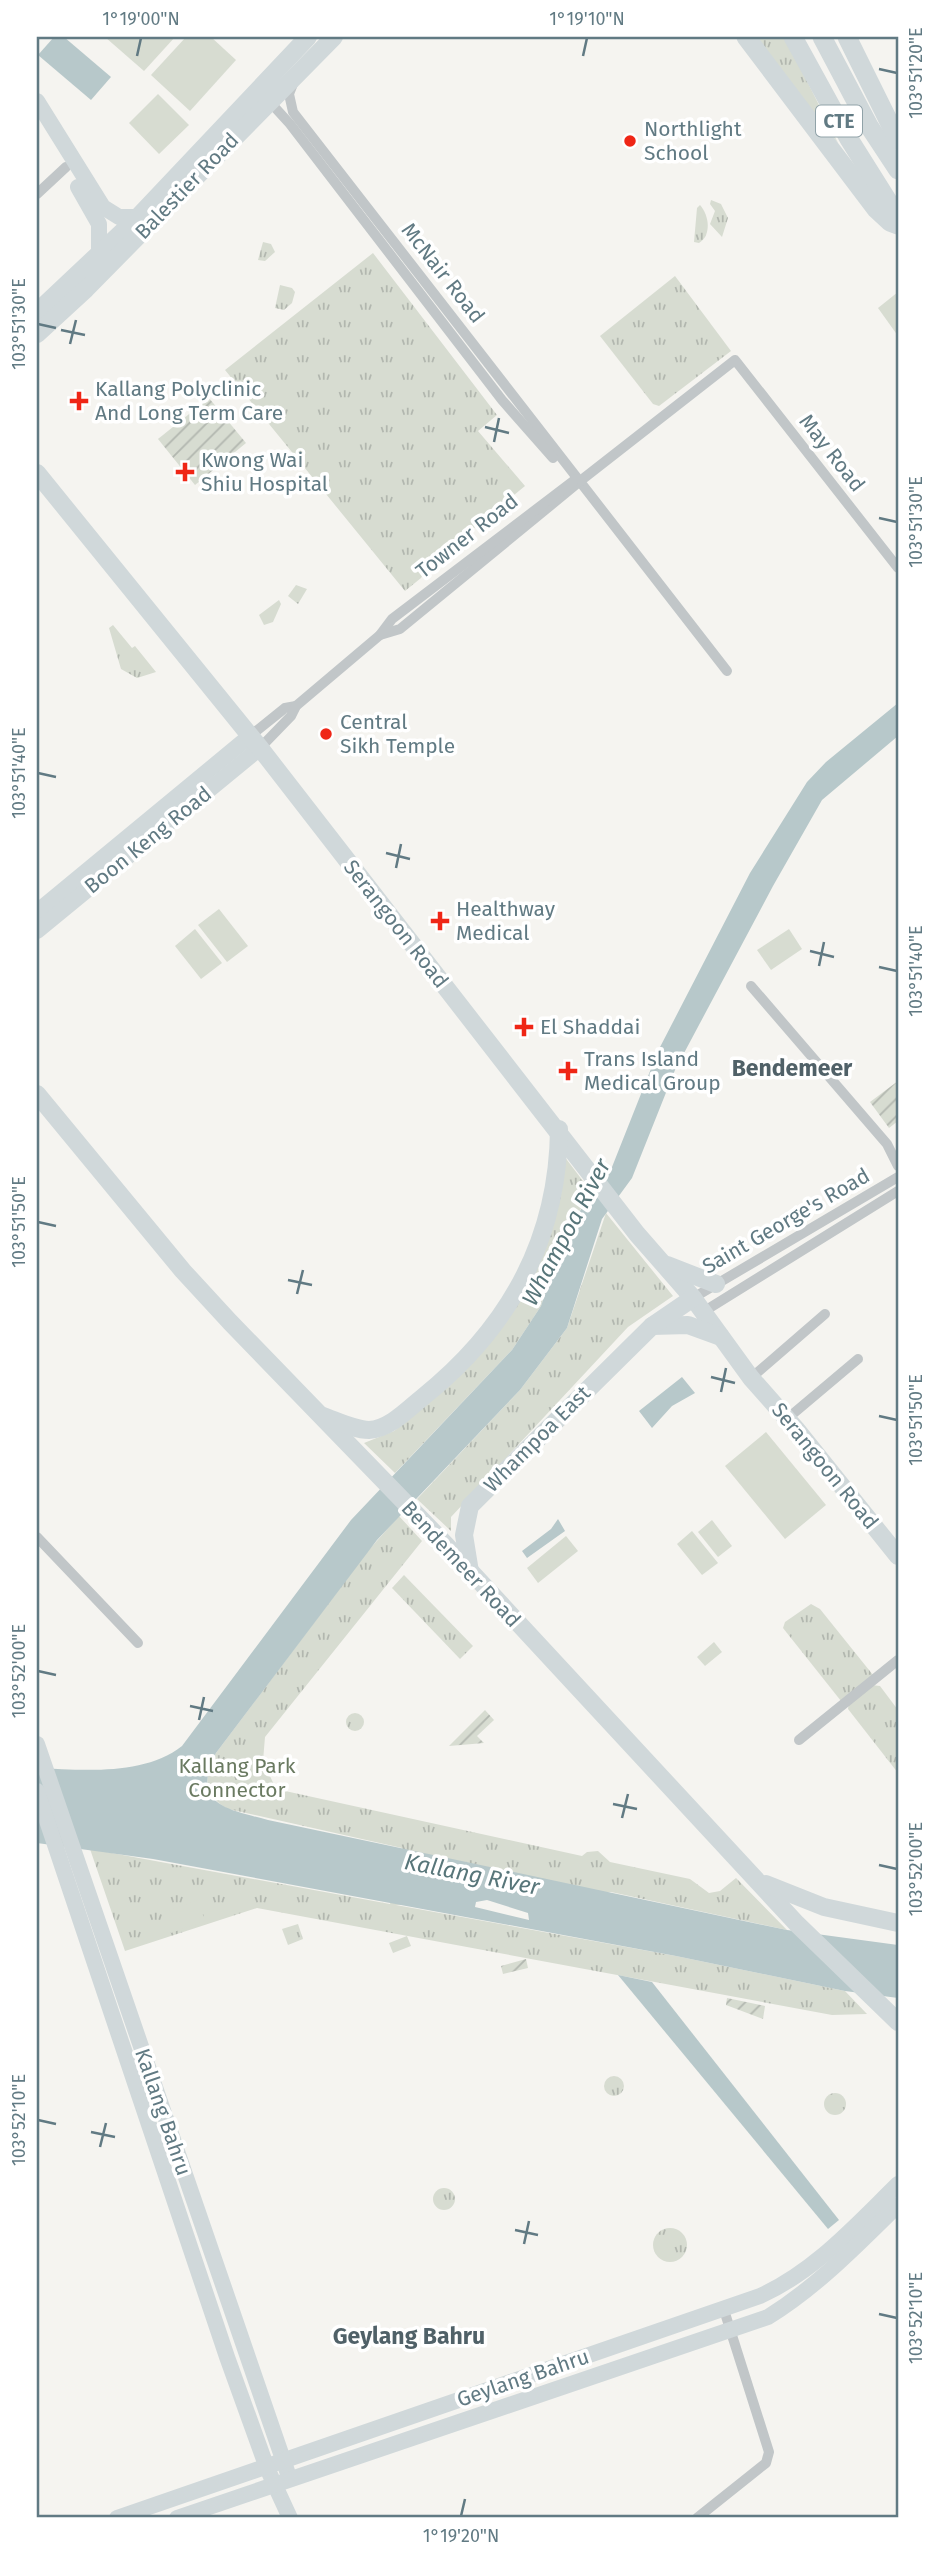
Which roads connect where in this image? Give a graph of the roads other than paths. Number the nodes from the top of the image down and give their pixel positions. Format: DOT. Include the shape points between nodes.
graph roads {
  1 [pos="308,37"];
  2 [pos="334,37"];
  3 [pos="746,37"];
  4 [pos="793,37"];
  5 [pos="822,37"];
  6 [pos="846,37"];
  7 [pos="296,75"];
  8 [pos="37,101"];
  9 [pos="269,101"];
  10 [pos="37,121"];
  11 [pos="898,140"];
  12 [pos="65,167"];
  13 [pos="898,170"];
  14 [pos="37,194"];
  15 [pos="138,217"];
  16 [pos="898,217"];
  17 [pos="898,225"];
  18 [pos="99,252"];
  19 [pos="37,312"];
  20 [pos="37,334"];
  21 [pos="735,360"];
  22 [pos="37,473"];
  23 [pos="580,482"];
  24 [pos="898,568"];
  25 [pos="727,671"];
  26 [pos="255,742"];
  27 [pos="37,912"];
  28 [pos="37,931"];
  29 [pos="751,986"];
  30 [pos="37,1094"];
  31 [pos="559,1129"];
  32 [pos="897,1159"];
  33 [pos="893,1180"];
  34 [pos="898,1191"];
  35 [pos="663,1263"];
  36 [pos="716,1284"];
  37 [pos="698,1305"];
  38 [pos="825,1314"];
  39 [pos="652,1326"];
  40 [pos="721,1337"];
  41 [pos="858,1359"];
  42 [pos="751,1378"];
  43 [pos="320,1415"];
  44 [pos="788,1418"];
  45 [pos="37,1537"];
  46 [pos="898,1556"];
  47 [pos="470,1572"];
  48 [pos="138,1643"];
  49 [pos="898,1660"];
  50 [pos="799,1740"];
  51 [pos="37,1745"];
  52 [pos="37,1791"];
  53 [pos="74,1875"];
  54 [pos="760,1881"];
  55 [pos="898,1923"];
  56 [pos="898,2022"];
  57 [pos="898,2184"];
  58 [pos="898,2204"];
  59 [pos="724,2310"];
  60 [pos="731,2331"];
  61 [pos="284,2462"];
  62 [pos="267,2468"];
  63 [pos="283,2483"];
  64 [pos="259,2491"];
  65 [pos="289,2517"];
  66 [pos="117,2518"];
  67 [pos="177,2518"];
  68 [pos="697,2518"];
  1 -- 15 [label="main road, Balestier Road"];
  2 -- 7 [label="main road, Balestier Road"];
  3 -- 17 [label="highway" via="877,209"];
  4 -- 16 [label="highway, CTE"];
  5 -- 13 [label="highway, CTE"];
  6 -- 11 [label="highway"];
  7 -- 9 [label="main road, Balestier Road"];
  7 -- 23 [label="street, McNair Road" via="289,94 293,112"];
  8 -- 15 [label="main road" via="103,207 119,216"];
  9 -- 20 [label="main road, Balestier Road"];
  9 -- 23 [label="street, McNair Road" via="502,400"];
  10 -- 12 [label="main road"];
  12 -- 14 [label="street"];
  12 -- 18 [label="main road" via="99,224"];
  15 -- 18 [label="main road, Balestier Road"];
  18 -- 19 [label="main road, Balestier Road"];
  21 -- 23 [label="street, Towner Road"];
  21 -- 24 [label="street, May Road"];
  22 -- 26 [label="main road, Serangoon Road"];
  23 -- 25 [label="street, McNair Road"];
  23 -- 26 [label="street, Towner Road" via="391,619 380,635 296,706 285,708"];
  26 -- 27 [label="main road, Boon Keng Road"];
  26 -- 28 [label="main road, Boon Keng Road"];
  26 -- 31 [label="main road, Serangoon Road"];
  29 -- 32 [label="street"];
  30 -- 43 [label="main road, Bendemeer Road" via="183,1271"];
  31 -- 35 [label="main road, Serangoon Road"];
  31 -- 43 [label="main road" via="549,1214 522,1281 489,1334 452,1373 390,1423 369,1430"];
  32 -- 33 [label="street"];
  33 -- 36 [label="street, Saint George's Road"];
  34 -- 37 [label="street, Saint George's Road"];
  35 -- 36 [label="main road"];
  35 -- 37 [label="main road, Serangoon Road"];
  36 -- 37 [label="street, Saint George's Road"];
  37 -- 39 [label="main road, Whampoa East" via="671,1310"];
  37 -- 40 [label="main road, Serangoon Road"];
  38 -- 42 [label="street"];
  39 -- 40 [label="main road" via="688,1325"];
  39 -- 47 [label="main road, Whampoa East" via="470,1506 464,1535"];
  40 -- 42 [label="main road, Serangoon Road"];
  41 -- 44 [label="street"];
  42 -- 44 [label="main road, Serangoon Road"];
  43 -- 47 [label="main road, Bendemeer Road"];
  44 -- 46 [label="main road, Serangoon Road"];
  45 -- 48 [label="street"];
  47 -- 54 [label="main road, Bendemeer Road"];
  49 -- 50 [label="street"];
  51 -- 53 [label="main road, Kallang Bahru"];
  52 -- 53 [label="main road, Kallang Bahru"];
  53 -- 61 [label="main road, Kallang Bahru"];
  53 -- 62 [label="main road, Kallang Bahru" via="160,2163"];
  54 -- 55 [label="main road" via="824,1907"];
  54 -- 56 [label="main road, Bendemeer Road" via="797,1924"];
  57 -- 59 [label="main road, Geylang Bahru" via="785,2285"];
  58 -- 60 [label="main road, Geylang Bahru" via="838,2265 792,2302"];
  59 -- 60 [label="street"];
  59 -- 61 [label="main road, Geylang Bahru"];
  60 -- 63 [label="main road, Geylang Bahru"];
  60 -- 68 [label="street" via="769,2452 766,2463"];
  61 -- 62 [label="main road, Geylang Bahru"];
  61 -- 63 [label="main road, Kallang Bahru"];
  62 -- 63 [label="main road, Kallang Bahru"];
  62 -- 66 [label="main road, Geylang Bahru"];
  63 -- 64 [label="main road, Geylang Bahru"];
  63 -- 65 [label="main road, Kallang Bahru"];
  64 -- 65 [label="main road" via="276,2500"];
  64 -- 67 [label="main road, Geylang Bahru"];
}
